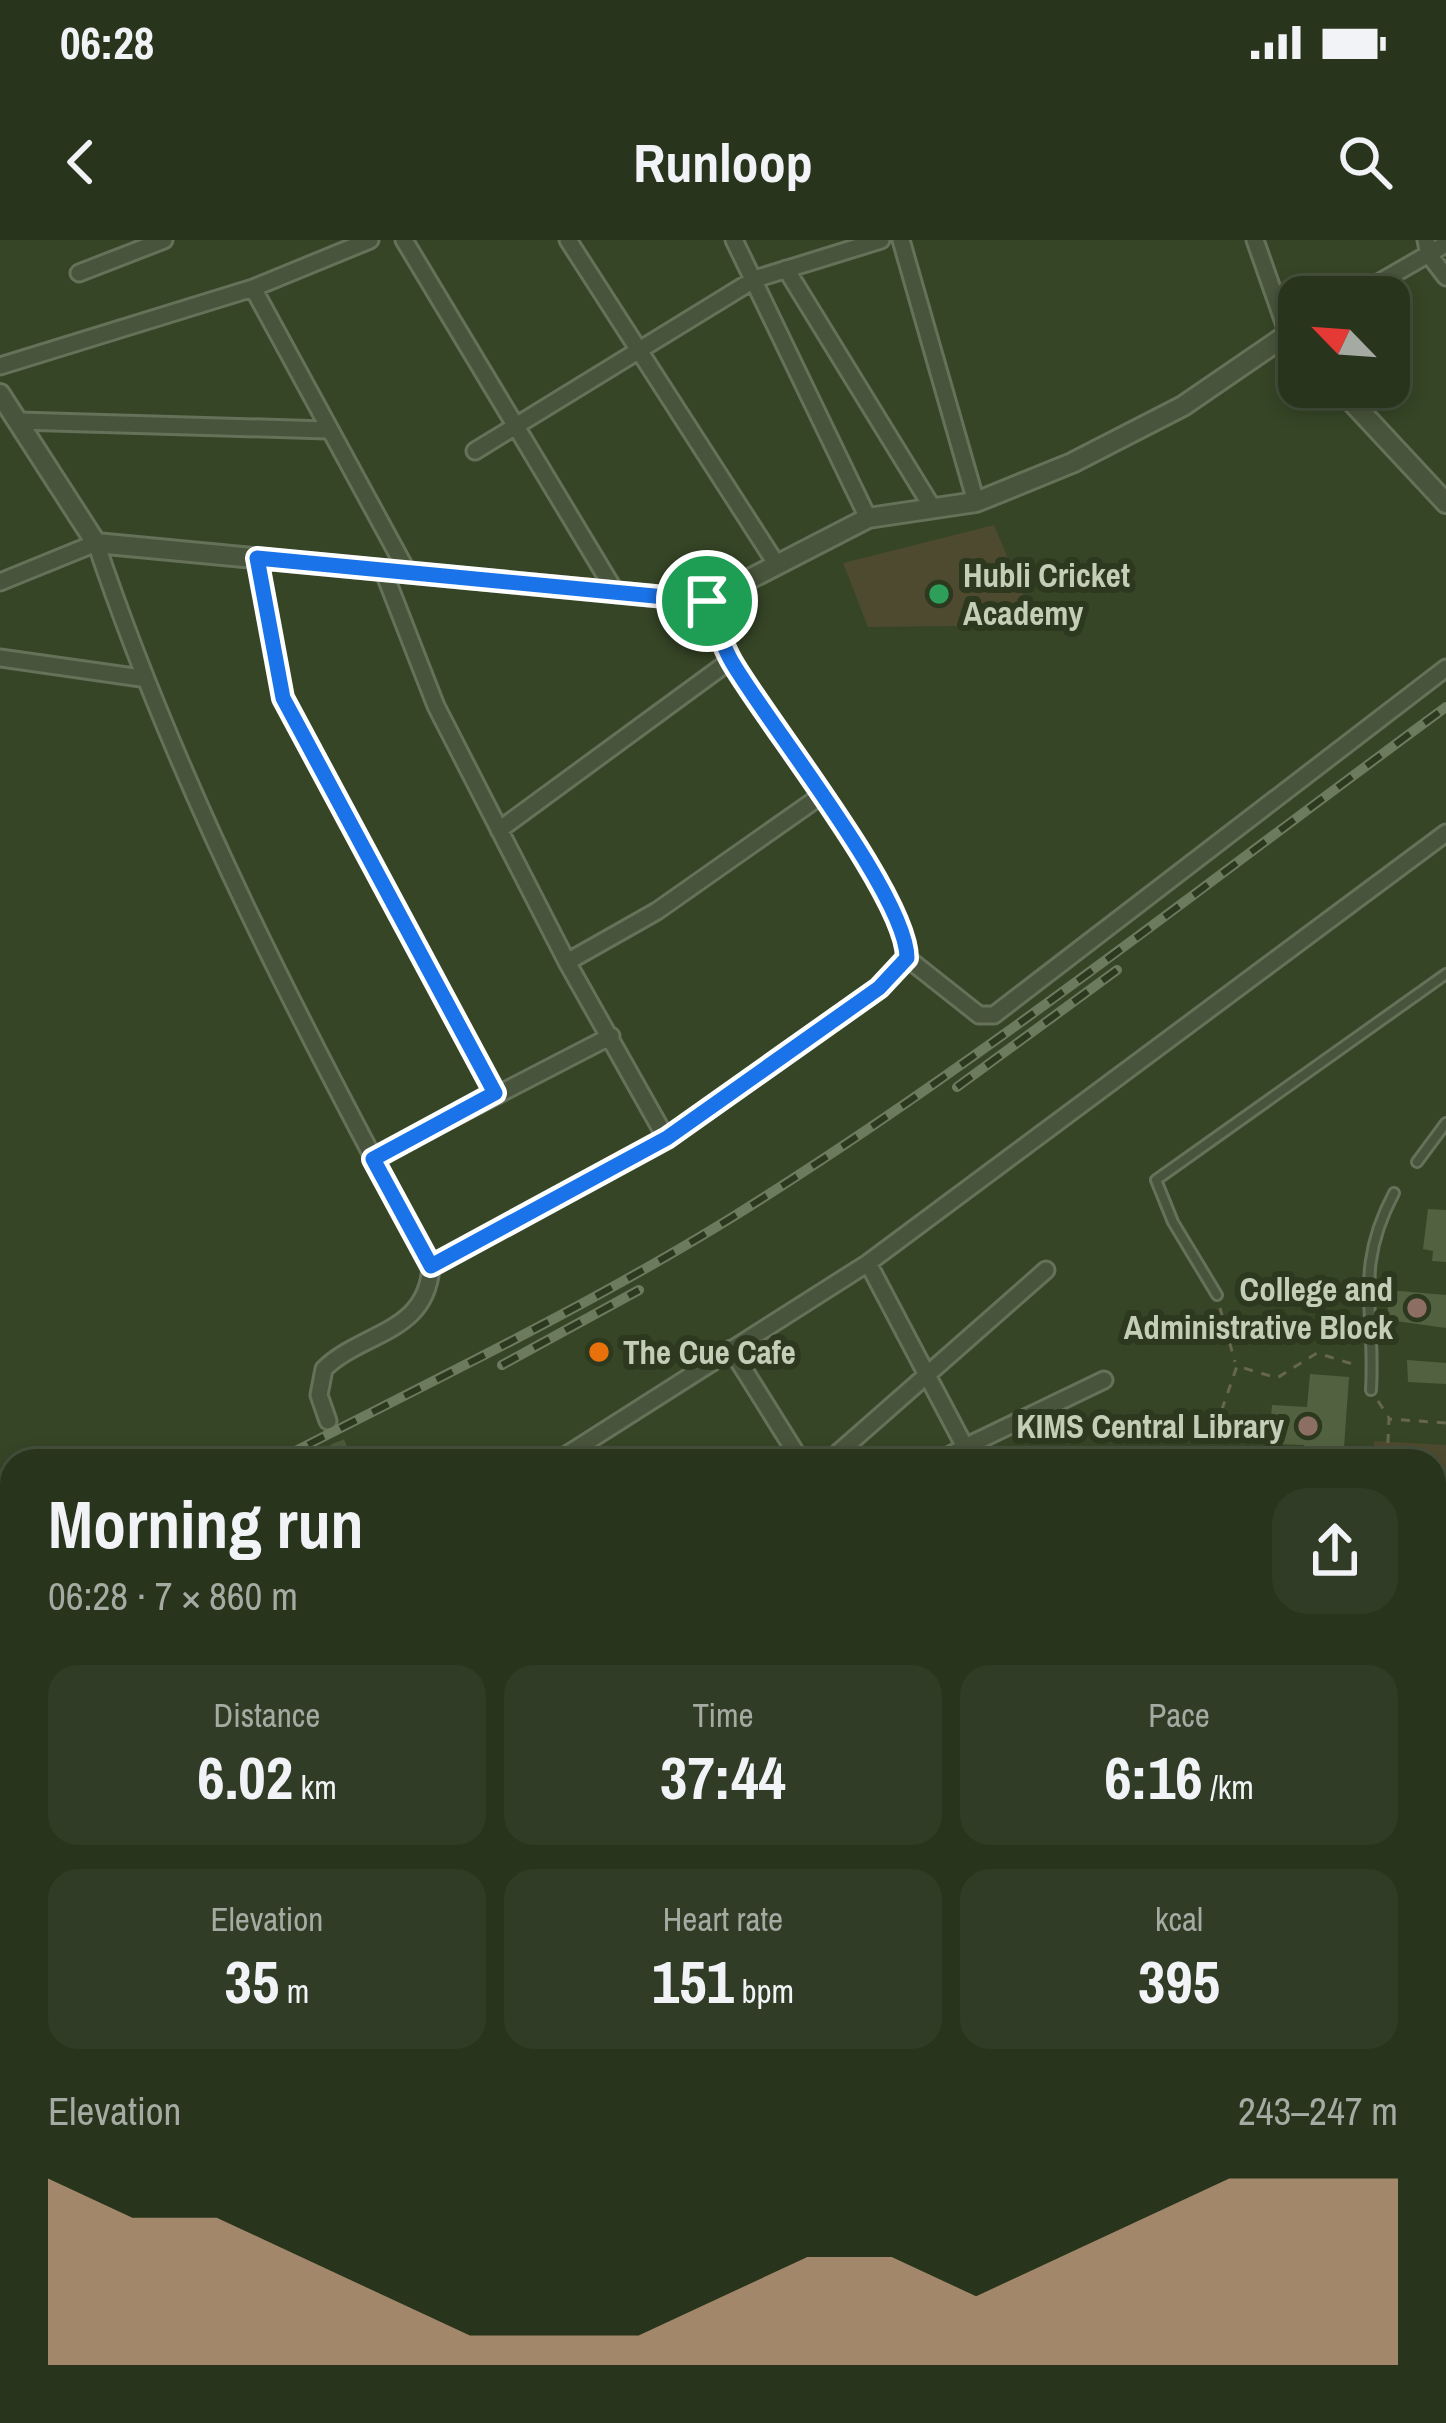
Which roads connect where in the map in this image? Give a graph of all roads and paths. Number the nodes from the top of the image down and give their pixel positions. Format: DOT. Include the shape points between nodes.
graph roads {
  1 [pos="164,240"];
  2 [pos="370,240"];
  3 [pos="404,240"];
  4 [pos="568,240"];
  5 [pos="734,240"];
  6 [pos="881,240"];
  7 [pos="901,240"];
  8 [pos="1255,240"];
  9 [pos="1446,244"];
  10 [pos="1428,248"];
  11 [pos="786,269"];
  12 [pos="79,272"];
  13 [pos="1386,276"];
  14 [pos="1446,278"];
  15 [pos="755,279"];
  16 [pos="253,288"];
  17 [pos="1278,295"];
  18 [pos="1278,347"];
  19 [pos="637,351"];
  20 [pos="0,366"];
  21 [pos="0,394"];
  22 [pos="1358,408"];
  23 [pos="19,421"];
  24 [pos="514,424"];
  25 [pos="327,430"];
  26 [pos="475,451"];
  27 [pos="976,502"];
  28 [pos="1446,503"];
  29 [pos="932,507"];
  30 [pos="868,518"];
  31 [pos="96,543"];
  32 [pos="257,558"];
  33 [pos="776,565"];
  34 [pos="383,570"];
  35 [pos="408,573"];
  36 [pos="0,582"];
  37 [pos="616,592"];
  38 [pos="707,601"];
  39 [pos="0,658"];
  40 [pos="730,659"];
  41 [pos="1446,668"];
  42 [pos="141,678"];
  43 [pos="823,795"];
  44 [pos="499,830"];
  45 [pos="1446,833"];
  46 [pos="907,958"];
  47 [pos="568,962"];
  48 [pos="1446,974"];
  49 [pos="611,1036"];
  50 [pos="495,1093"];
  51 [pos="1446,1123"];
  52 [pos="667,1138"];
  53 [pos="373,1159"];
  54 [pos="1417,1162"];
  55 [pos="1394,1193"];
  56 [pos="868,1263"];
  57 [pos="431,1266"];
  58 [pos="1046,1270"];
  59 [pos="1216,1295"];
  60 [pos="731,1349"];
  61 [pos="1237,1366"];
  62 [pos="1372,1370"];
  63 [pos="928,1374"];
  64 [pos="1104,1380"];
  65 [pos="1371,1390"];
  66 [pos="1390,1419"];
  67 [pos="328,1421"];
  68 [pos="1446,1423"];
  69 [pos="965,1447"];
  70 [pos="576,1449"];
  71 [pos="794,1449"];
  72 [pos="843,1449"];
  73 [pos="961,1449"];
  74 [pos="1208,1449"];
  75 [pos="1388,1449"];
  1 -- 12 [label="street"];
  2 -- 16 [label="street"];
  3 -- 24 [label="street"];
  4 -- 19 [label="street"];
  5 -- 15 [label="street"];
  6 -- 11 [label="street"];
  7 -- 27 [label="street"];
  8 -- 17 [label="street"];
  9 -- 10 [label="street"];
  10 -- 13 [label="street"];
  10 -- 14 [label="street"];
  11 -- 15 [label="street"];
  11 -- 29 [label="street"];
  15 -- 19 [label="street"];
  15 -- 30 [label="street"];
  16 -- 20 [label="street"];
  16 -- 25 [label="street"];
  18 -- 27 [label="street" via="1183,406"];
  19 -- 24 [label="street"];
  19 -- 33 [label="street"];
  21 -- 23 [label="street"];
  22 -- 28 [label="street"];
  23 -- 25 [label="street"];
  23 -- 31 [label="street"];
  24 -- 26 [label="street"];
  24 -- 37 [label="street"];
  25 -- 35 [label="street"];
  27 -- 29 [label="street"];
  29 -- 30 [label="street"];
  30 -- 33 [label="street"];
  31 -- 32 [label="street"];
  31 -- 36 [label="street"];
  31 -- 42 [label="street"];
  32 -- 34 [label="street"];
  32 -- 50 [label="street" via="283,698"];
  33 -- 38 [label="street"];
  34 -- 35 [label="street"];
  34 -- 44 [label="street" via="436,706"];
  35 -- 37 [label="street"];
  37 -- 38 [label="street"];
  38 -- 40 [label="street"];
  39 -- 42 [label="street"];
  40 -- 43 [label="street"];
  40 -- 44 [label="street"];
  41 -- 46 [label="street" via="994,1015 979,1016"];
  42 -- 53 [label="street"];
  43 -- 46 [label="street" via="897,920"];
  43 -- 47 [label="street" via="657,911"];
  44 -- 47 [label="street"];
  45 -- 56 [label="street"];
  46 -- 52 [label="street" via="879,988"];
  47 -- 49 [label="street"];
  48 -- 59 [label="lane" via="1156,1180"];
  49 -- 50 [label="street"];
  49 -- 52 [label="street"];
  50 -- 53 [label="street"];
  51 -- 54 [label="lane"];
  52 -- 57 [label="street"];
  53 -- 57 [label="street"];
  55 -- 62 [label="lane" via="1366,1275"];
  56 -- 60 [label="street"];
  56 -- 63 [label="street"];
  57 -- 67 [label="street" via="410,1318 324,1370 319,1395"];
  58 -- 63 [label="street"];
  59 -- 61 [label="path"];
  60 -- 70 [label="street"];
  60 -- 71 [label="street"];
  61 -- 62 [label="path" via="1276,1378 1317,1353"];
  61 -- 74 [label="path"];
  62 -- 65 [label="lane"];
  63 -- 69 [label="street"];
  63 -- 72 [label="street"];
  64 -- 69 [label="street"];
  65 -- 66 [label="path"];
  66 -- 68 [label="path"];
  66 -- 75 [label="path"];
  69 -- 73 [label="street"];
}
